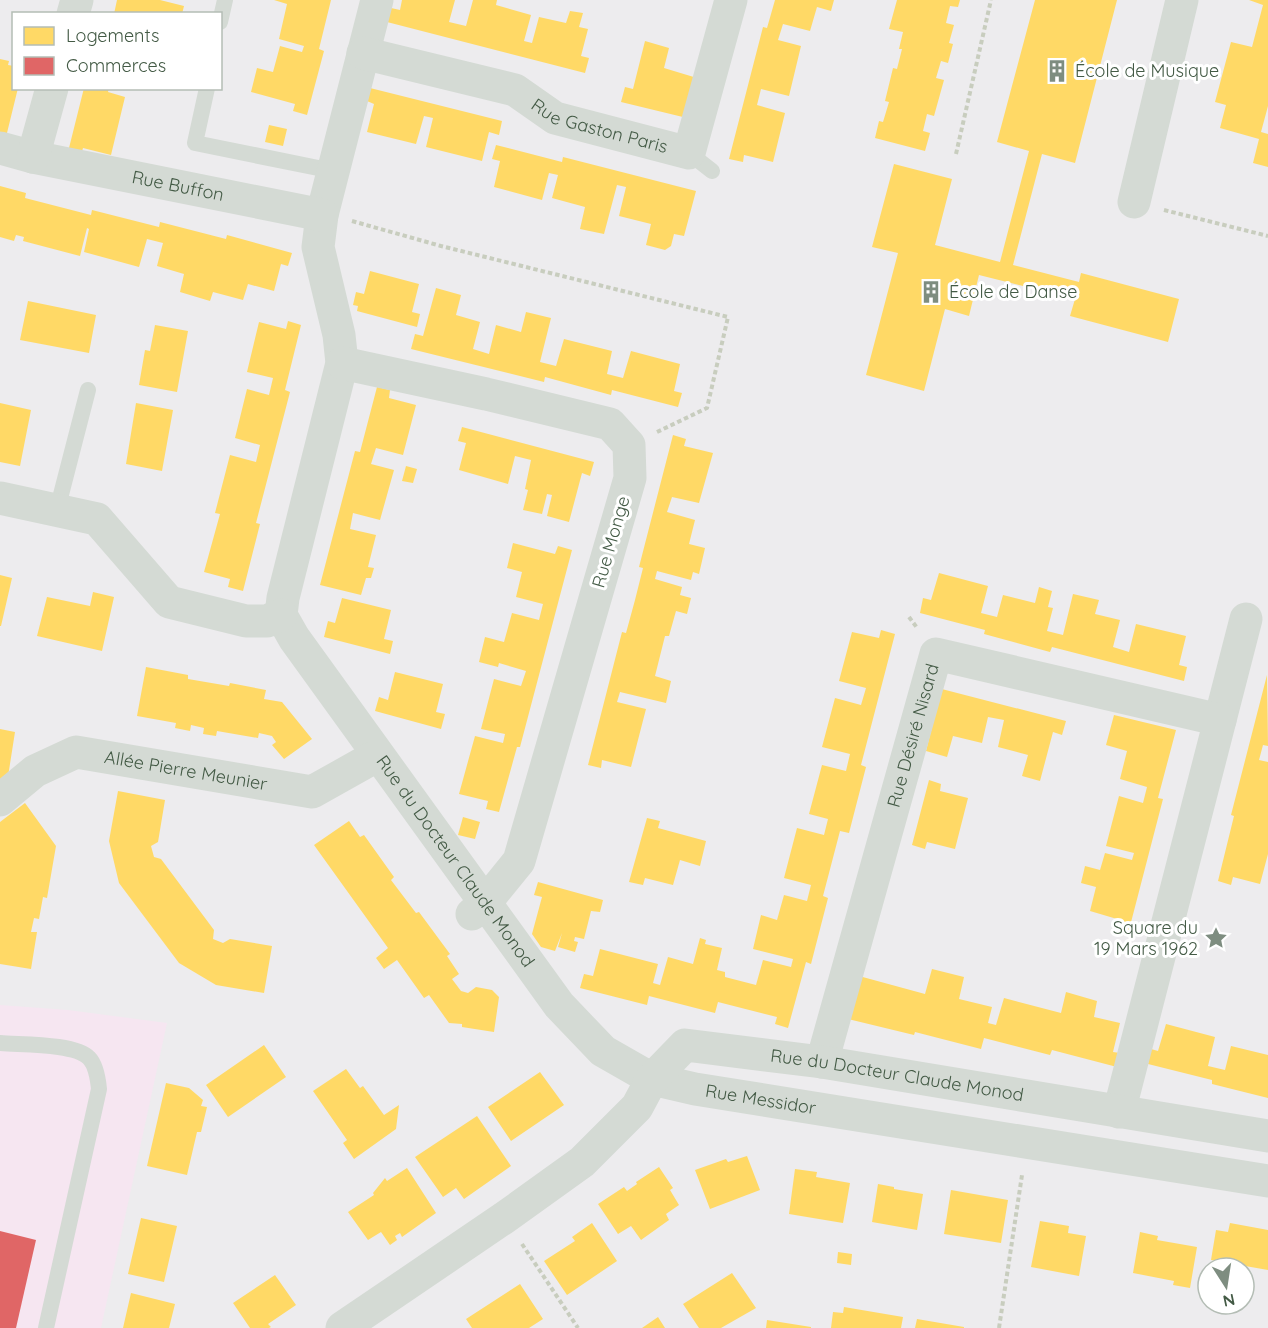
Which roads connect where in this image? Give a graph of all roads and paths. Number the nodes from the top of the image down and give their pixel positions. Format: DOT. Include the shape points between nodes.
graph roads {
  1 [pos="376,0"];
  2 [pos="731,0"];
  3 [pos="991,0"];
  4 [pos="1182,0"];
  5 [pos="363,53"];
  6 [pos="51,90"];
  7 [pos="207,90"];
  8 [pos="0,148"];
  9 [pos="956,154"];
  10 [pos="33,157"];
  11 [pos="333,171"];
  12 [pos="1134,202"];
  13 [pos="322,215"];
  14 [pos="1268,237"];
  15 [pos="342,363"];
  16 [pos="88,390"];
  17 [pos="629,445"];
  18 [pos="0,498"];
  19 [pos="57,510"];
  20 [pos="281,615"];
  21 [pos="1246,619"];
  22 [pos="1220,720"];
  23 [pos="378,755"];
  24 [pos="0,800"];
  25 [pos="479,908"];
  26 [pos="0,1043"];
  27 [pos="822,1062"];
  28 [pos="652,1080"];
  29 [pos="1119,1112"];
  30 [pos="1268,1136"];
  31 [pos="1027,1142"];
  32 [pos="1268,1181"];
  33 [pos="504,1218"];
  34 [pos="46,1328"];
  35 [pos="342,1328"];
  36 [pos="578,1328"];
  37 [pos="999,1328"];
  1 -- 5 [label="street"];
  2 -- 5 [label="street, Rue Gaston Paris" via="700,162 555,118 515,90"];
  3 -- 9 [label="path"];
  4 -- 12 [label="street"];
  5 -- 11 [label="street"];
  6 -- 10 [label="street"];
  7 -- 11 [label="lane" via="195,143"];
  8 -- 10 [label="street, Rue Buffon"];
  10 -- 13 [label="street, Rue Buffon"];
  11 -- 13 [label="street"];
  12 -- 14 [label="path"];
  13 -- 15 [label="street" via="318,247"];
  13 -- 17 [label="path" via="728,317 706,408"];
  15 -- 17 [label="street" via="610,424"];
  15 -- 20 [label="street"];
  16 -- 19 [label="lane"];
  17 -- 25 [label="street, Rue Monge" via="630,478 519,861"];
  18 -- 19 [label="street"];
  19 -- 20 [label="street" via="97,519 169,602 246,621 267,621"];
  20 -- 23 [label="street, Rue du Docteur Claude Monod"];
  21 -- 22 [label="street"];
  22 -- 27 [label="street, Rue Désiré Nisard" via="936,654"];
  22 -- 29 [label="street"];
  23 -- 24 [label="street, Allée Pierre Meunier" via="312,792 76,752 35,771"];
  23 -- 25 [label="street, Rue du Docteur Claude Monod"];
  25 -- 28 [label="street, Rue du Docteur Claude Monod" via="559,1005 603,1051"];
  26 -- 34 [label="lane" via="75,1050 89,1058 97,1073 99,1089"];
  27 -- 28 [label="street, Rue du Docteur Claude Monod" via="685,1045"];
  27 -- 29 [label="street, Rue du Docteur Claude Monod"];
  28 -- 31 [label="street, Rue Messidor"];
  28 -- 33 [label="street" via="637,1107 582,1161"];
  29 -- 30 [label="street, Rue du Docteur Claude Monod"];
  31 -- 32 [label="street, Rue Messidor"];
  31 -- 37 [label="path"];
  33 -- 35 [label="street"];
  33 -- 36 [label="path"];
}
